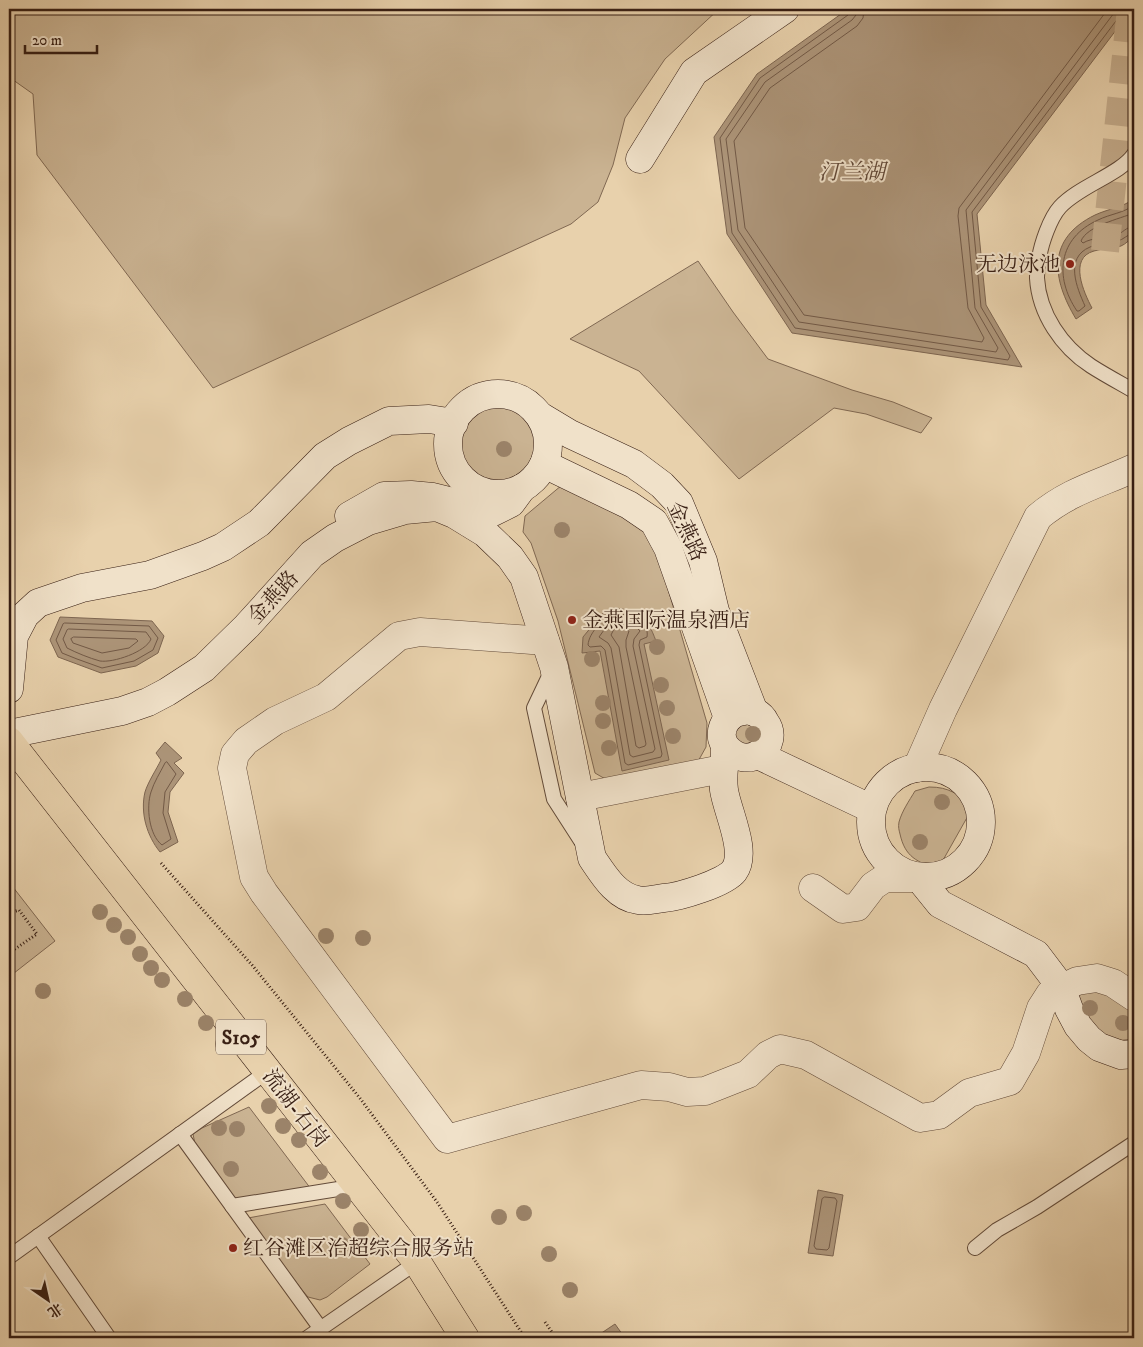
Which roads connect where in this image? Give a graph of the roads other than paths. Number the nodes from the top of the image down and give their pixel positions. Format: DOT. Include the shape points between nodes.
graph roads {
  1 [pos="785,9"];
  2 [pos="1134,154"];
  3 [pos="640,158"];
  4 [pos="1134,391"];
  5 [pos="460,414"];
  6 [pos="540,416"];
  7 [pos="544,464"];
  8 [pos="1134,468"];
  9 [pos="517,495"];
  10 [pos="524,577"];
  11 [pos="9,612"];
  12 [pos="545,641"];
  13 [pos="554,667"];
  14 [pos="9,689"];
  15 [pos="741,715"];
  16 [pos="9,734"];
  17 [pos="9,741"];
  18 [pos="759,751"];
  19 [pos="917,768"];
  20 [pos="724,771"];
  21 [pos="580,802"];
  22 [pos="874,803"];
  23 [pos="592,858"];
  24 [pos="919,878"];
  25 [pos="813,888"];
  26 [pos="1061,987"];
  27 [pos="1134,997"];
  28 [pos="1134,1054"];
  29 [pos="268,1071"];
  30 [pos="180,1134"];
  31 [pos="1134,1143"];
  32 [pos="357,1186"];
  33 [pos="232,1206"];
  34 [pos="38,1236"];
  35 [pos="975,1248"];
  36 [pos="9,1257"];
  37 [pos="417,1262"];
  38 [pos="321,1328"];
  39 [pos="109,1338"];
  40 [pos="307,1338"];
  41 [pos="465,1338"];
  1 -- 3 [label="street" via="694,72"];
  2 -- 4 [label="lane" via="1059,207 1040,251 1037,278 1041,303 1063,342 1090,366"];
  5 -- 6 [label="street, 金燕路" via="480,397 497,394 514,396"];
  5 -- 9 [label="street" via="449,434 448,450 462,478 475,488 490,493"];
  5 -- 11 [label="street, 金燕路" via="412,404 378,409 305,449 236,522 212,538 166,558 50,582"];
  5 -- 14 [label="street" via="389,421 350,441 325,456 259,523 203,556 150,575 82,588 38,603 25,615 14,636"];
  6 -- 7 [label="street" via="547,431 548,448"];
  6 -- 15 [label="street, 金燕路" via="634,464 662,484 679,503 703,561"];
  7 -- 9 [label="street, 金燕路"];
  7 -- 15 [label="street, 金燕路" via="629,505 654,522"];
  8 -- 19 [label="street" via="1080,490 1053,504 1038,517"];
  9 -- 10 [label="street, 金燕路" via="506,526"];
  9 -- 16 [label="street, 金燕路" via="493,512 433,497 411,494 384,496 320,534 287,564 205,653 148,689"];
  10 -- 12 [label="street, 金燕路"];
  10 -- 16 [label="street, 金燕路" via="510,557 485,533 454,514 437,508 405,510 368,521 312,554 204,668 167,692 122,711"];
  12 -- 13 [label="street, 金燕路"];
  12 -- 26 [label="street" via="420,632 399,636 326,697 275,721 253,736 235,754 232,768 254,877 447,1139 641,1086 706,1091 748,1074 768,1055 780,1049 806,1055 920,1118 939,1115 969,1093 1010,1081 1026,1053 1041,1008 1050,994"];
  13 -- 21 [label="street, 金燕路"];
  13 -- 23 [label="lane" via="534,708 554,799"];
  15 -- 18 [label="street, 金燕路" via="764,719 768,726"];
  15 -- 20 [label="street, 金燕路" via="722,732"];
  17 -- 29 [label="main road, 流湖-石岗 / S105"];
  18 -- 20 [label="street, 金燕路" via="738,768"];
  18 -- 20 [label="street" via="736,756"];
  18 -- 22 [label="street"];
  19 -- 22 [label="street" via="901,773 887,783"];
  19 -- 24 [label="street" via="936,767 954,774 968,786 978,802 982,821 979,840 970,857 955,870 938,877"];
  20 -- 21 [label="street"];
  20 -- 21 [label="street, 金燕路" via="715,814 729,858 716,872 667,887 637,891 626,886 607,848 602,817"];
  20 -- 23 [label="street, 金燕路" via="739,858 734,871 712,885 668,898 638,900 624,896 607,880"];
  21 -- 23 [label="street, 金燕路"];
  22 -- 24 [label="street" via="870,827 875,845 886,861 900,872"];
  24 -- 25 [label="street" via="885,878 873,886 857,907 843,909"];
  24 -- 26 [label="street" via="940,904 1036,954"];
  26 -- 27 [label="street" via="1097,978 1113,983"];
  26 -- 28 [label="street" via="1073,1018 1089,1039 1099,1047 1121,1055"];
  29 -- 30 [label="lane"];
  29 -- 32 [label="main road, 流湖-石岗 / S105"];
  30 -- 33 [label="lane"];
  30 -- 34 [label="lane"];
  31 -- 35 [label="lane" via="997,1230"];
  32 -- 33 [label="lane"];
  32 -- 37 [label="main road, 流湖-石岗 / S105"];
  33 -- 38 [label="lane"];
  34 -- 36 [label="lane"];
  34 -- 39 [label="lane"];
  37 -- 38 [label="lane"];
  37 -- 41 [label="main road, 流湖-石岗 / S105"];
  38 -- 40 [label="lane"];
}
